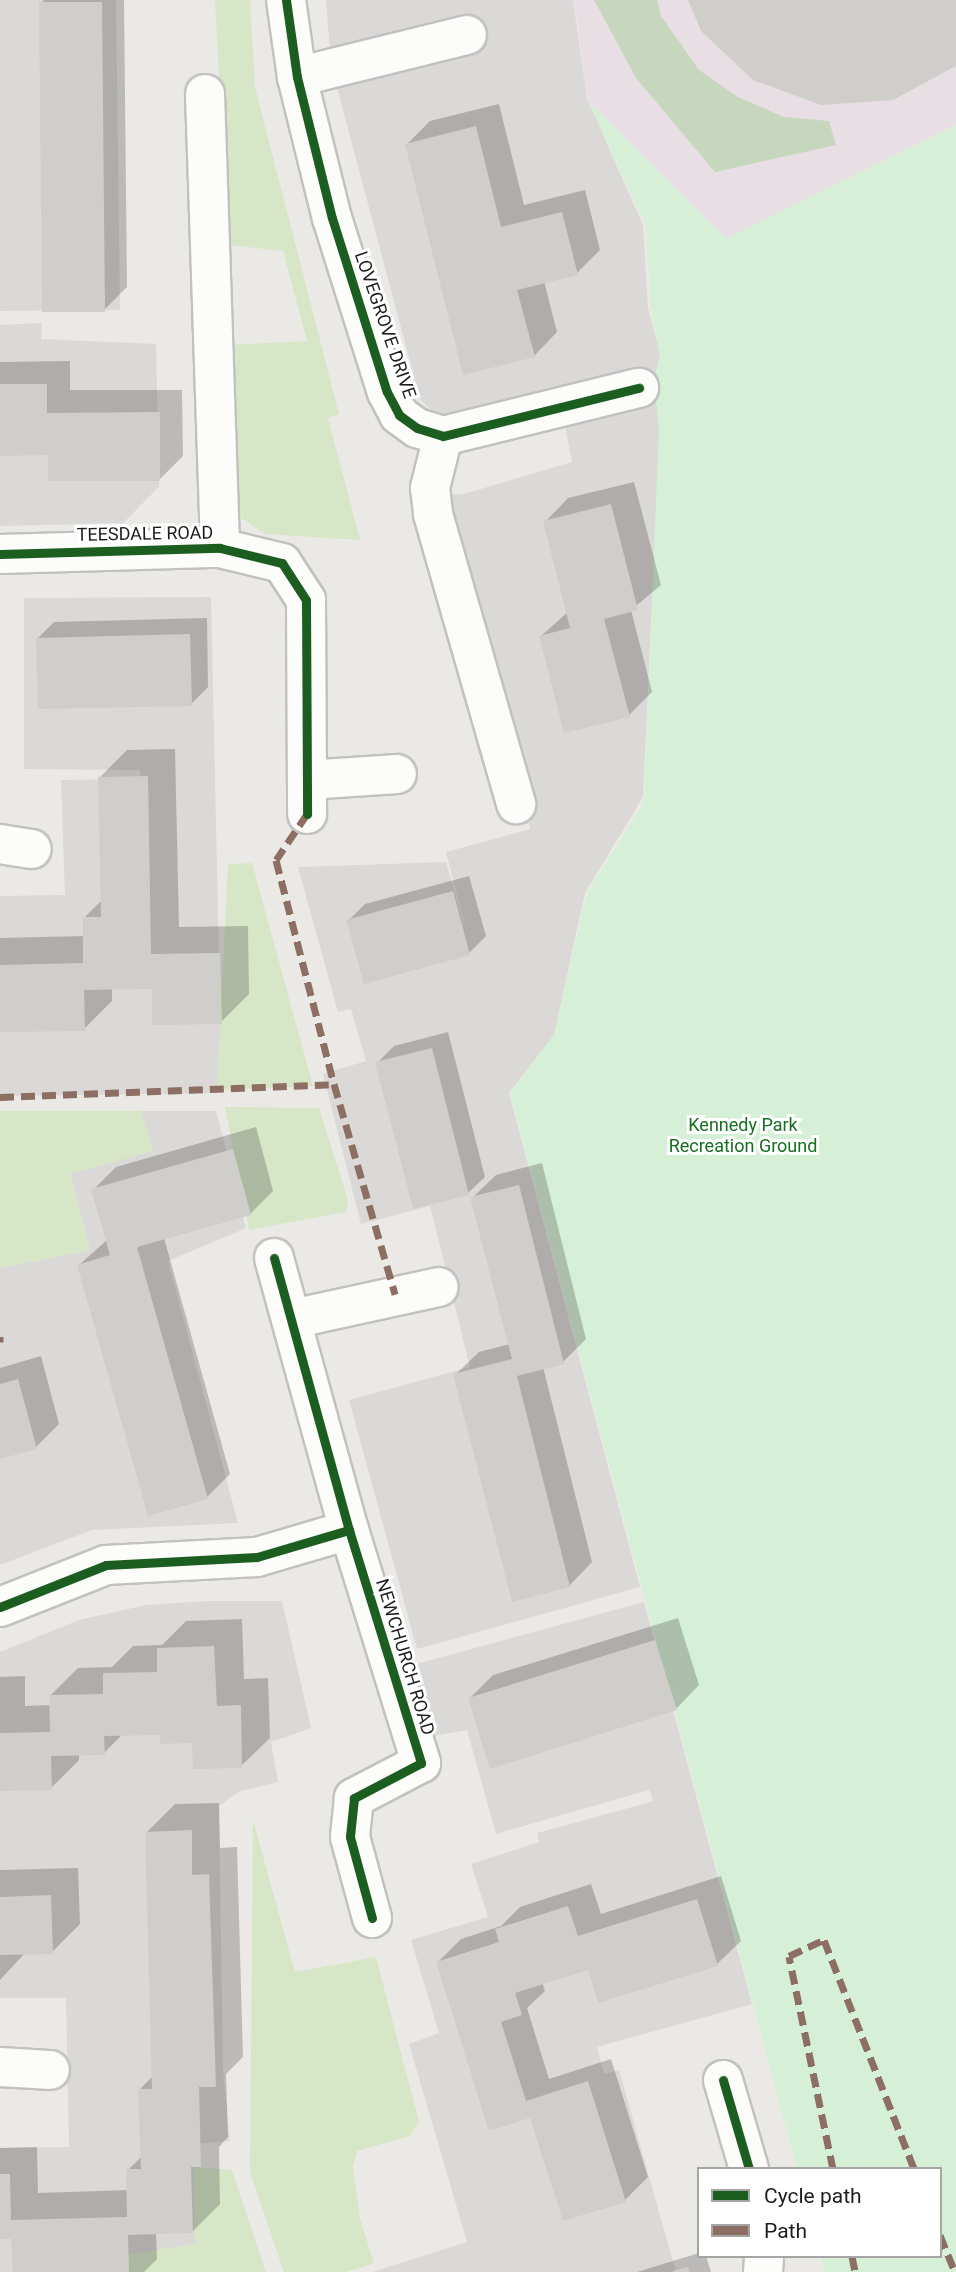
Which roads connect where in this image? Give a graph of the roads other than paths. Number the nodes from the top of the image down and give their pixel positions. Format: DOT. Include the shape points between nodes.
graph roads {
  1 [pos="286,0"];
  2 [pos="467,35"];
  3 [pos="297,77"];
  4 [pos="205,94"];
  5 [pos="639,388"];
  6 [pos="443,436"];
  7 [pos="220,548"];
  8 [pos="0,554"];
  9 [pos="397,774"];
  10 [pos="516,804"];
  11 [pos="274,1258"];
  12 [pos="439,1287"];
  13 [pos="292,1319"];
  14 [pos="349,1530"];
  15 [pos="0,1607"];
  16 [pos="372,1918"];
  17 [pos="0,2067"];
  18 [pos="50,2070"];
  19 [pos="723,2080"];
  20 [pos="748,2167"];
  1 -- 3 [label="street, LOVEGROVE DRIVE"];
  2 -- 3 [label="street"];
  3 -- 6 [label="street, LOVEGROVE DRIVE" via="332,218 387,392 399,415 416,428"];
  4 -- 7 [label="street, TEESDALE ROAD"];
  5 -- 6 [label="street"];
  6 -- 10 [label="street" via="430,488 433,514"];
  7 -- 8 [label="street, TEESDALE ROAD"];
  7 -- 9 [label="street, TEESDALE ROAD" via="282,563 306,600 307,797"];
  11 -- 13 [label="street, NEWCHURCH ROAD"];
  12 -- 13 [label="street"];
  13 -- 14 [label="street, NEWCHURCH ROAD"];
  14 -- 15 [label="street" via="257,1556 106,1565"];
  14 -- 16 [label="street, NEWCHURCH ROAD" via="421,1763 354,1798 350,1837"];
  17 -- 18 [label="street"];
  19 -- 20 [label="street"];
}
